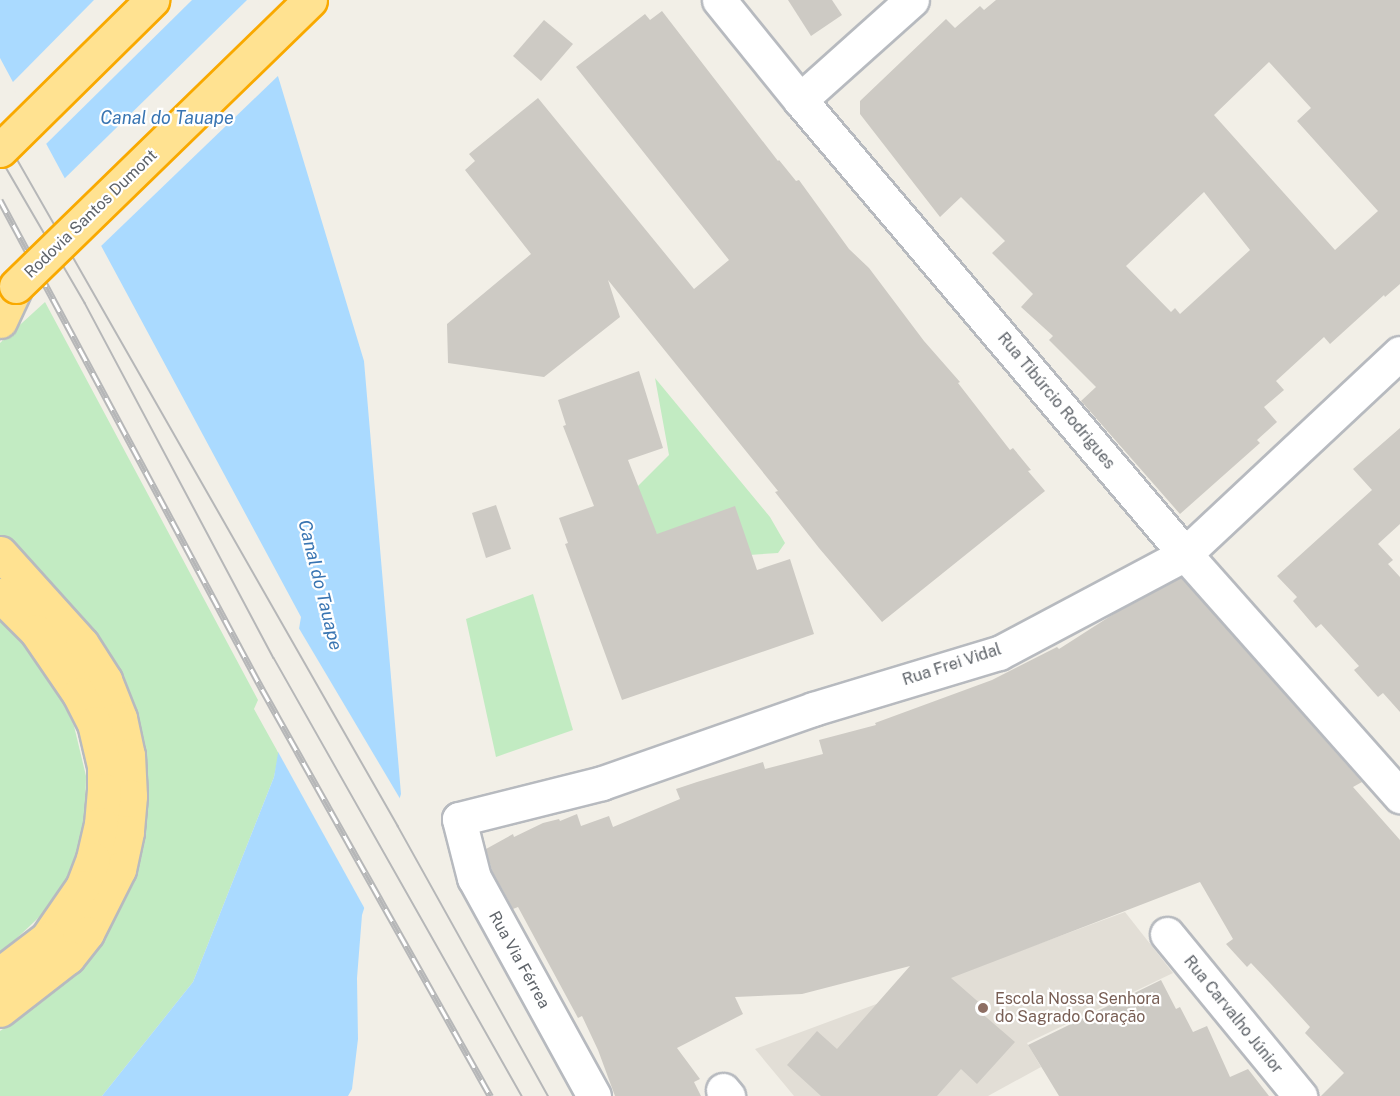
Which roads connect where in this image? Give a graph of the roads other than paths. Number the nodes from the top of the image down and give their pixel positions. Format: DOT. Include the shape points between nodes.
graph roads {
  1 [pos="152,0"];
  2 [pos="310,0"];
  3 [pos="719,0"];
  4 [pos="912,0"];
  5 [pos="800,100"];
  6 [pos="0,150"];
  7 [pos="8,294"];
  8 [pos="0,321"];
  9 [pos="1400,353"];
  10 [pos="0,553"];
  11 [pos="1185,554"];
  12 [pos="0,596"];
  13 [pos="1400,795"];
  14 [pos="459,819"];
  15 [pos="1167,934"];
  16 [pos="0,974"];
  17 [pos="0,1010"];
  18 [pos="594,1096"];
  19 [pos="1300,1096"];
  1 -- 6 [label="highway, bridge"];
  2 -- 7 [label="highway, Rodovia Santos Dumont, bridge"];
  3 -- 5 [label="street, Rua Tibúrcio Rodrigues"];
  4 -- 5 [label="street"];
  5 -- 11 [label="street, Rua Tibúrcio Rodrigues"];
  7 -- 8 [label="highway"];
  9 -- 11 [label="street, Rua Frei Vidal"];
  10 -- 17 [label="highway" via="82,644 105,680 120,718 128,754 130,795 119,869 87,933 68,957"];
  11 -- 13 [label="street, Rua Tibúrcio Rodrigues"];
  11 -- 14 [label="street, Rua Frei Vidal" via="999,653 813,709 602,783"];
  12 -- 16 [label="highway" via="36,631 79,694 97,734 104,766 98,836 82,887 47,938"];
  14 -- 18 [label="street, Rua Via Férrea" via="474,878"];
  15 -- 19 [label="street, Rua Carvalho Júnior"];
}
